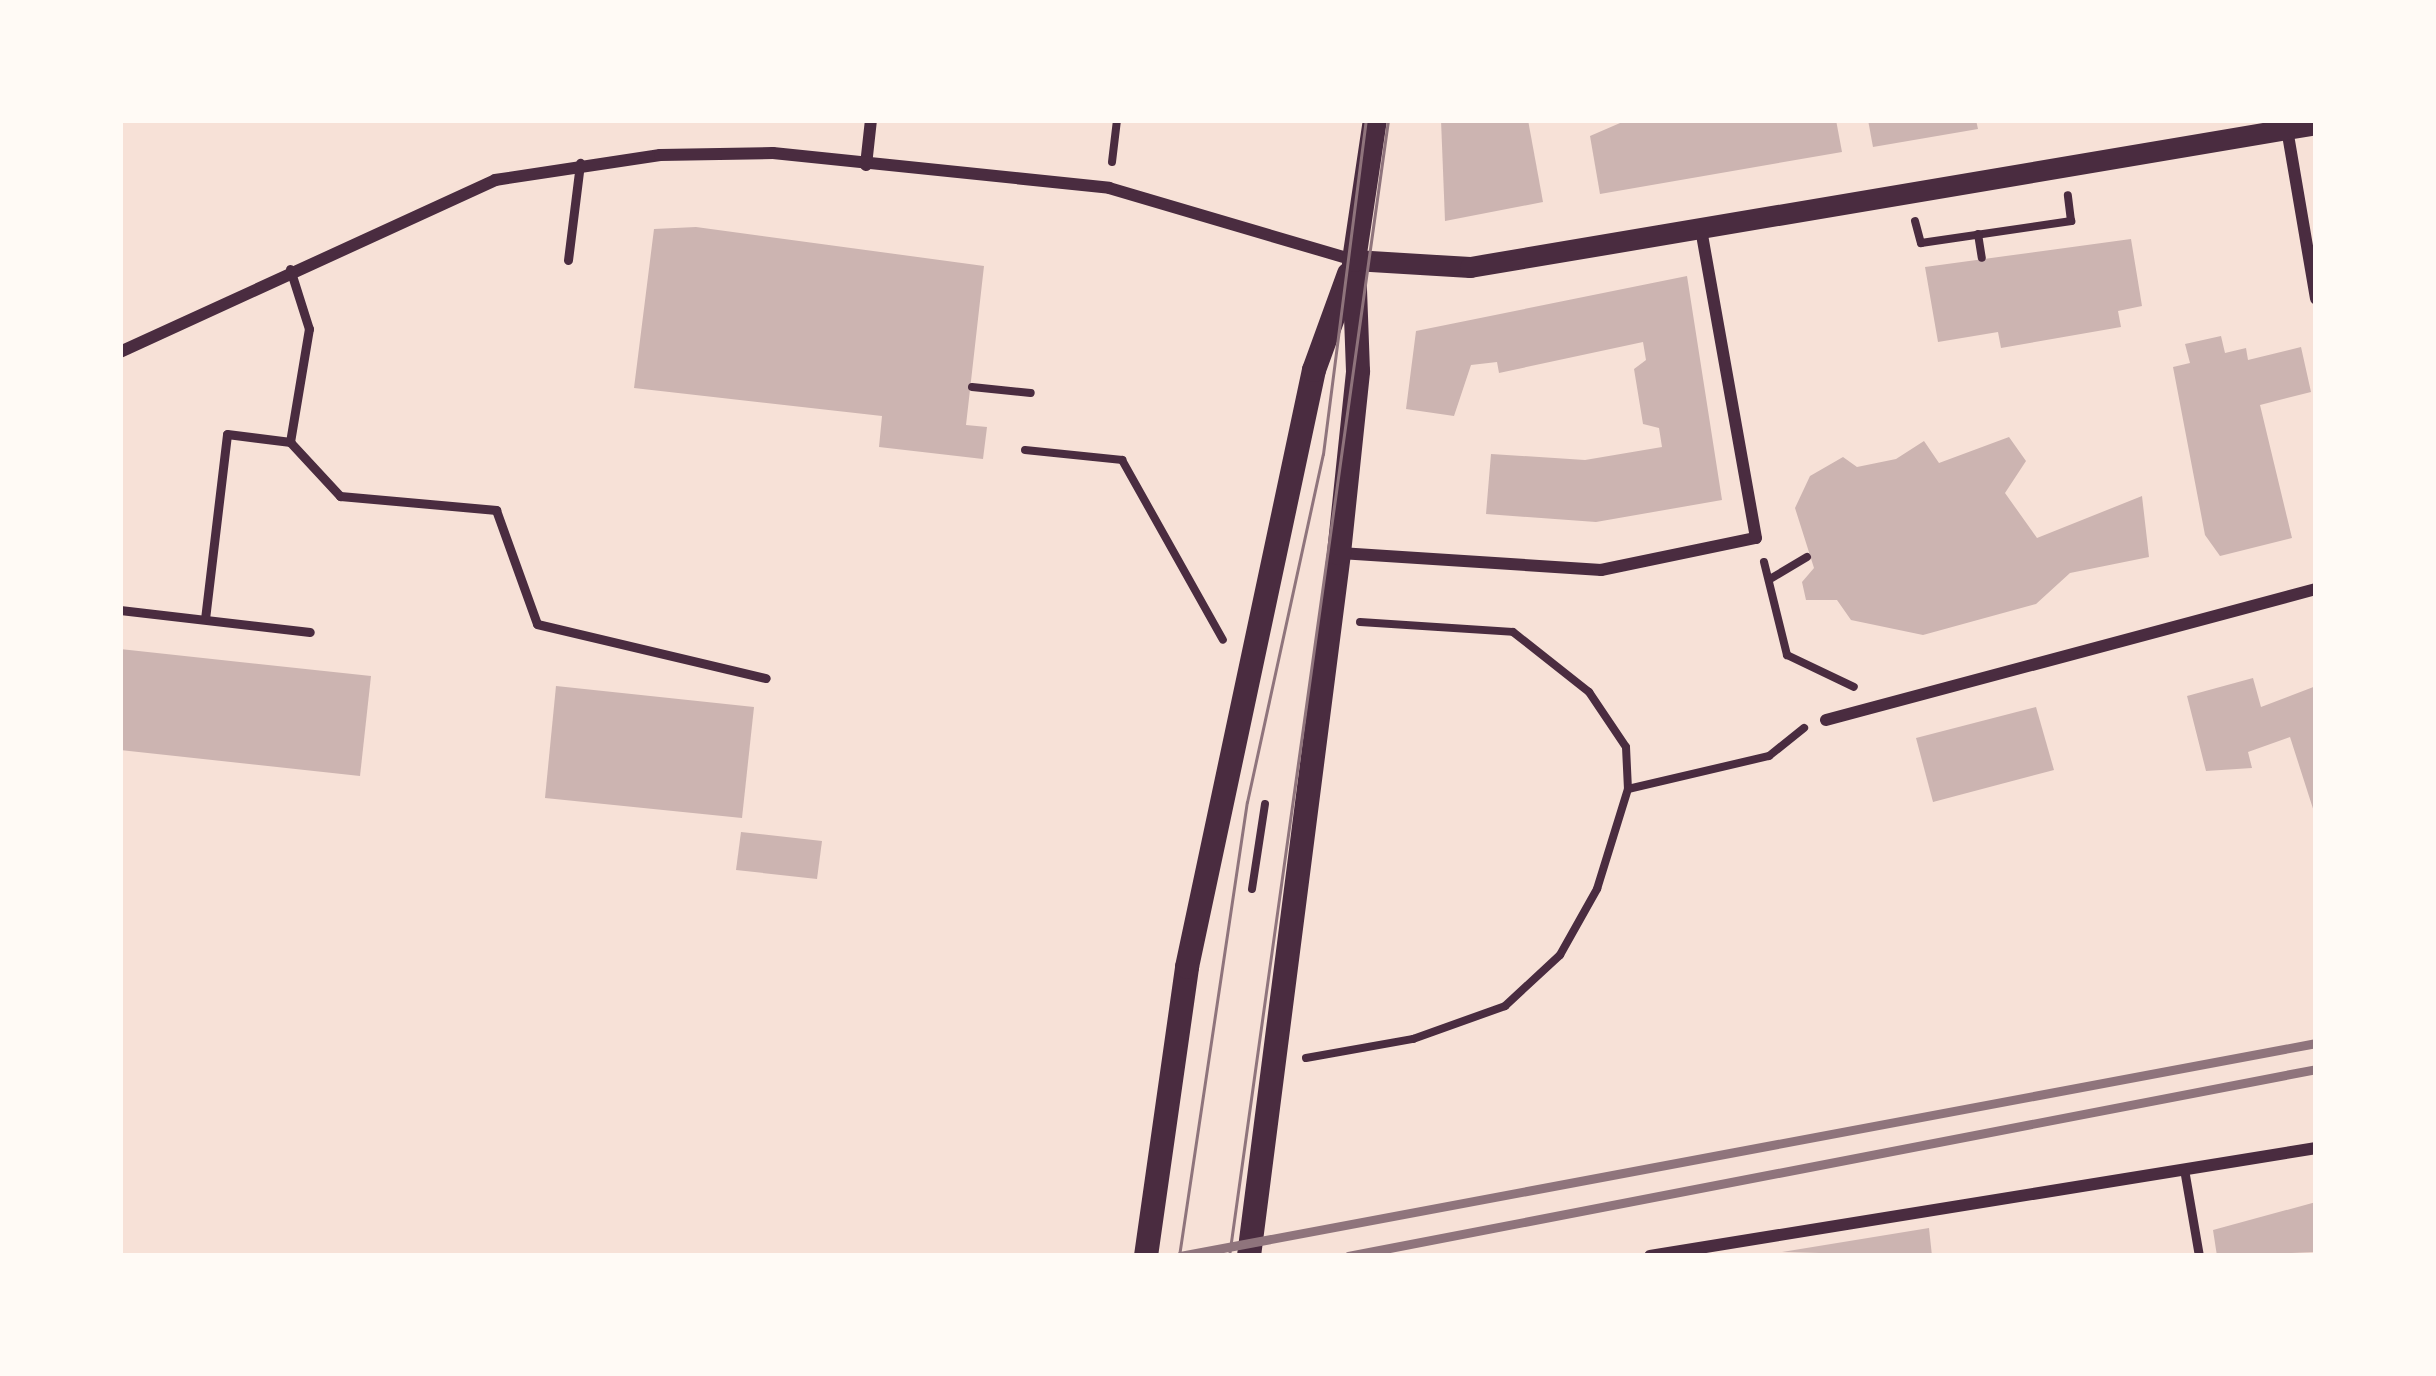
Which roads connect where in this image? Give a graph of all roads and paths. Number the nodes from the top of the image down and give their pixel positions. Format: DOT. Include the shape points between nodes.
graph roads {
  1 [pos="871,120"];
  2 [pos="1117,120"];
  3 [pos="1376,120"];
  4 [pos="2316,124"];
  5 [pos="2287,128"];
  6 [pos="580,163"];
  7 [pos="866,165"];
  8 [pos="2065,168"];
  9 [pos="1109,188"];
  10 [pos="1908,196"];
  11 [pos="1702,234"];
  12 [pos="1978,234"];
  13 [pos="1982,258"];
  14 [pos="568,260"];
  15 [pos="1354,260"];
  16 [pos="290,269"];
  17 [pos="2316,299"];
  18 [pos="120,352"];
  19 [pos="972,387"];
  20 [pos="1031,393"];
  21 [pos="290,442"];
  22 [pos="1025,450"];
  23 [pos="1339,553"];
  24 [pos="1808,557"];
  25 [pos="2316,589"];
  26 [pos="120,610"];
  27 [pos="205,619"];
  28 [pos="1330,620"];
  29 [pos="310,632"];
  30 [pos="766,678"];
  31 [pos="1247,683"];
  32 [pos="1869,708"];
  33 [pos="1826,719"];
  34 [pos="1810,724"];
  35 [pos="1628,789"];
  36 [pos="1224,796"];
  37 [pos="1265,804"];
  38 [pos="1307,808"];
  39 [pos="1252,890"];
  40 [pos="1275,1063"];
  41 [pos="2316,1148"];
  42 [pos="2184,1169"];
  43 [pos="1698,1251"];
  44 [pos="1146,1256"];
  45 [pos="1249,1256"];
  46 [pos="1650,1256"];
  47 [pos="2198,1256"];
  1 -- 7 [label="street"];
  2 -- 9 [label="path"];
  3 -- 15 [label="main road"];
  4 -- 5 [label="street"];
  5 -- 8 [label="street"];
  5 -- 17 [label="street"];
  6 -- 7 [label="street" via="773,153"];
  6 -- 14 [label="lane"];
  6 -- 16 [label="street" via="495,180"];
  7 -- 9 [label="street"];
  8 -- 10 [label="street"];
  8 -- 12 [label="path" via="2071,221"];
  9 -- 15 [label="street"];
  10 -- 11 [label="street"];
  10 -- 12 [label="path" via="1921,243"];
  11 -- 15 [label="street" via="1470,267"];
  11 -- 23 [label="street" via="1756,538 1601,570"];
  12 -- 13 [label="path"];
  15 -- 23 [label="main road" via="1358,371"];
  15 -- 31 [label="main road" via="1314,370"];
  16 -- 18 [label="street"];
  16 -- 21 [label="lane" via="309,328"];
  19 -- 20 [label="path"];
  21 -- 27 [label="lane" via="227,434"];
  21 -- 30 [label="lane" via="340,496 496,510 537,625"];
  22 -- 31 [label="path" via="1122,460"];
  23 -- 28 [label="main road"];
  24 -- 32 [label="path" via="1770,579 1787,655 1822,665"];
  25 -- 32 [label="street"];
  26 -- 27 [label="lane"];
  27 -- 29 [label="lane"];
  28 -- 35 [label="path" via="1513,632 1589,692 1627,747"];
  28 -- 38 [label="main road"];
  31 -- 36 [label="main road"];
  32 -- 33 [label="street"];
  33 -- 34 [label="lane"];
  34 -- 35 [label="path" via="1769,756"];
  35 -- 40 [label="path" via="1597,889 1560,955 1505,1006 1413,1039"];
  36 -- 37 [label="path"];
  36 -- 44 [label="main road"];
  37 -- 38 [label="path"];
  37 -- 39 [label="path"];
  38 -- 40 [label="main road"];
  40 -- 45 [label="main road"];
  41 -- 42 [label="street"];
  42 -- 43 [label="street"];
  42 -- 47 [label="lane"];
  43 -- 46 [label="street"];
}
